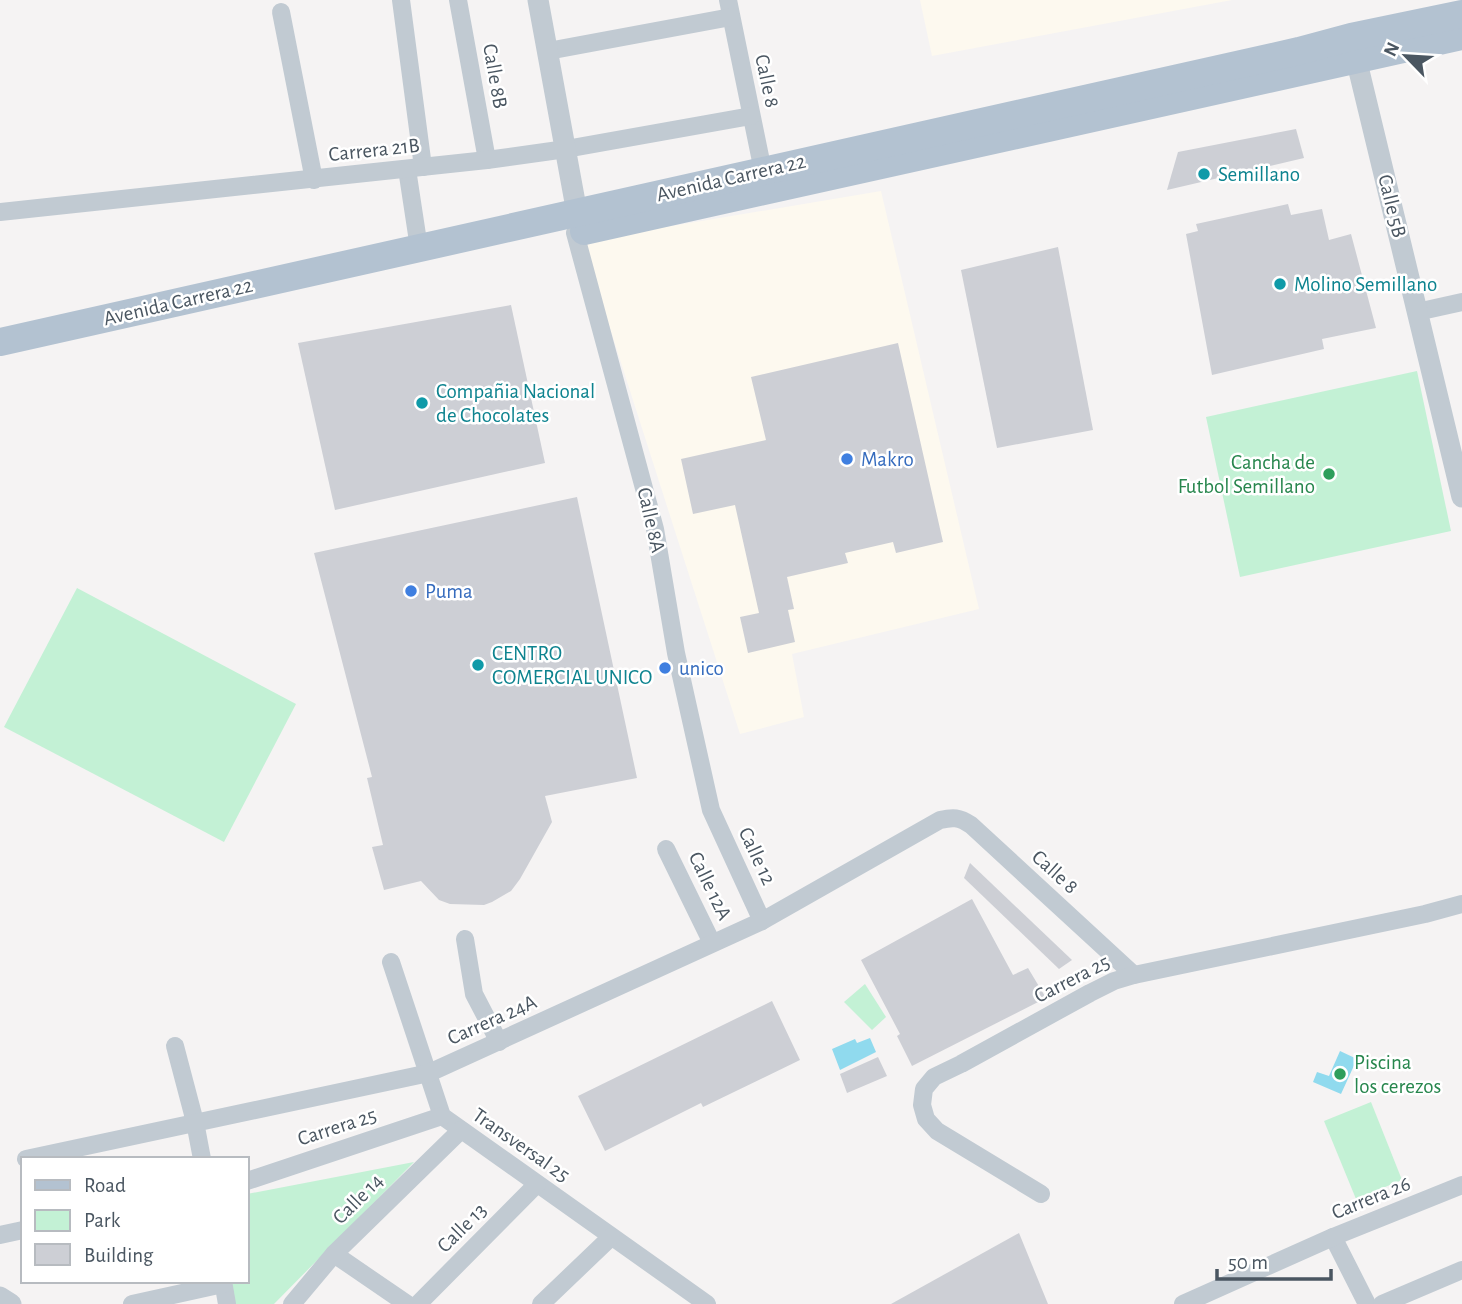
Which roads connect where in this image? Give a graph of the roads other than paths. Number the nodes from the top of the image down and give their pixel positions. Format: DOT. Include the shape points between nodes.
graph roads {
  1 [pos="401,0"];
  2 [pos="458,0"];
  3 [pos="538,0"];
  4 [pos="729,9"];
  5 [pos="281,12"];
  6 [pos="1462,14"];
  7 [pos="1462,36"];
  8 [pos="1353,48"];
  9 [pos="548,51"];
  10 [pos="751,116"];
  11 [pos="566,149"];
  12 [pos="487,160"];
  13 [pos="415,168"];
  14 [pos="763,171"];
  15 [pos="314,180"];
  16 [pos="0,212"];
  17 [pos="576,223"];
  18 [pos="419,248"];
  19 [pos="1462,302"];
  20 [pos="1417,312"];
  21 [pos="0,342"];
  22 [pos="0,361"];
  23 [pos="1462,498"];
  24 [pos="711,810"];
  25 [pos="940,820"];
  26 [pos="667,849"];
  27 [pos="1462,904"];
  28 [pos="762,921"];
  29 [pos="466,939"];
  30 [pos="712,943"];
  31 [pos="391,962"];
  32 [pos="1134,975"];
  33 [pos="499,1042"];
  34 [pos="175,1046"];
  35 [pos="429,1073"];
  36 [pos="442,1116"];
  37 [pos="195,1122"];
  38 [pos="461,1130"];
  39 [pos="35,1157"];
  40 [pos="202,1157"];
  41 [pos="248,1181"];
  42 [pos="537,1184"];
  43 [pos="1462,1185"];
  44 [pos="1041,1194"];
  45 [pos="21,1230"];
  46 [pos="0,1235"];
  47 [pos="611,1237"];
  48 [pos="1333,1237"];
  49 [pos="334,1254"];
  50 [pos="1462,1270"];
  51 [pos="219,1283"];
  52 [pos="223,1283"];
  53 [pos="0,1297"];
  54 [pos="10,1304"];
  55 [pos="131,1304"];
  56 [pos="228,1304"];
  57 [pos="292,1304"];
  58 [pos="407,1304"];
  59 [pos="418,1304"];
  60 [pos="541,1304"];
  61 [pos="707,1304"];
  62 [pos="1183,1304"];
  63 [pos="1367,1304"];
  64 [pos="1382,1304"];
  1 -- 13 [label="street"];
  2 -- 12 [label="street, Calle 8B"];
  3 -- 9 [label="street, Calle 8A"];
  4 -- 9 [label="street"];
  4 -- 10 [label="street, Calle 8"];
  5 -- 15 [label="street"];
  6 -- 8 [label="main road, Avenida Carrera 22"];
  7 -- 8 [label="main road, Avenida Carrera 22"];
  8 -- 14 [label="main road, Avenida Carrera 22" via="1286,54"];
  8 -- 17 [label="main road, Avenida Carrera 22"];
  8 -- 20 [label="street, Calle 5B"];
  9 -- 11 [label="street, Calle 8A"];
  10 -- 11 [label="street, Carrera 21B"];
  10 -- 14 [label="street, Calle 8"];
  11 -- 12 [label="street, Carrera 21B"];
  11 -- 17 [label="street, Calle 8A"];
  12 -- 13 [label="street, Carrera 21B"];
  13 -- 15 [label="street, Carrera 21B"];
  13 -- 18 [label="street"];
  14 -- 17 [label="main road, Avenida Carrera 22"];
  15 -- 16 [label="street, Carrera 21B"];
  17 -- 18 [label="main road, Avenida Carrera 22"];
  17 -- 22 [label="main road, Avenida Carrera 22"];
  17 -- 24 [label="street, Calle 8A" via="655,529 676,653"];
  18 -- 21 [label="main road, Avenida Carrera 22"];
  19 -- 20 [label="street"];
  20 -- 23 [label="street, Calle 5B"];
  24 -- 28 [label="street, Calle 12"];
  25 -- 28 [label="street, Carrera 24A"];
  25 -- 32 [label="street, Calle 8" via="953,817 971,825"];
  26 -- 30 [label="street, Calle 12A"];
  27 -- 32 [label="street, Carrera 25"];
  28 -- 30 [label="street, Carrera 24A"];
  29 -- 33 [label="street" via="474,994"];
  30 -- 33 [label="street, Carrera 24A"];
  31 -- 35 [label="street, Transversal 25"];
  32 -- 44 [label="street, Carrera 25" via="1090,993 934,1077 924,1088 926,1119 937,1131"];
  33 -- 35 [label="street, Carrera 24A"];
  34 -- 37 [label="street"];
  35 -- 36 [label="street, Transversal 25"];
  35 -- 37 [label="street, Carrera 24A"];
  36 -- 38 [label="street, Transversal 25"];
  36 -- 41 [label="street, Carrera 25"];
  37 -- 39 [label="street, Carrera 24A"];
  37 -- 40 [label="street"];
  38 -- 42 [label="street, Transversal 25"];
  38 -- 49 [label="street, Calle 14"];
  42 -- 47 [label="street, Transversal 25"];
  42 -- 59 [label="street, Calle 13"];
  43 -- 48 [label="street, Carrera 26"];
  45 -- 46 [label="street"];
  47 -- 60 [label="street"];
  47 -- 61 [label="street, Transversal 25"];
  48 -- 62 [label="street, Carrera 26"];
  48 -- 63 [label="street"];
  49 -- 57 [label="street, Calle 14"];
  49 -- 58 [label="street"];
  50 -- 64 [label="street"];
  51 -- 55 [label="street"];
  52 -- 56 [label="street"];
  53 -- 54 [label="street"];
}
